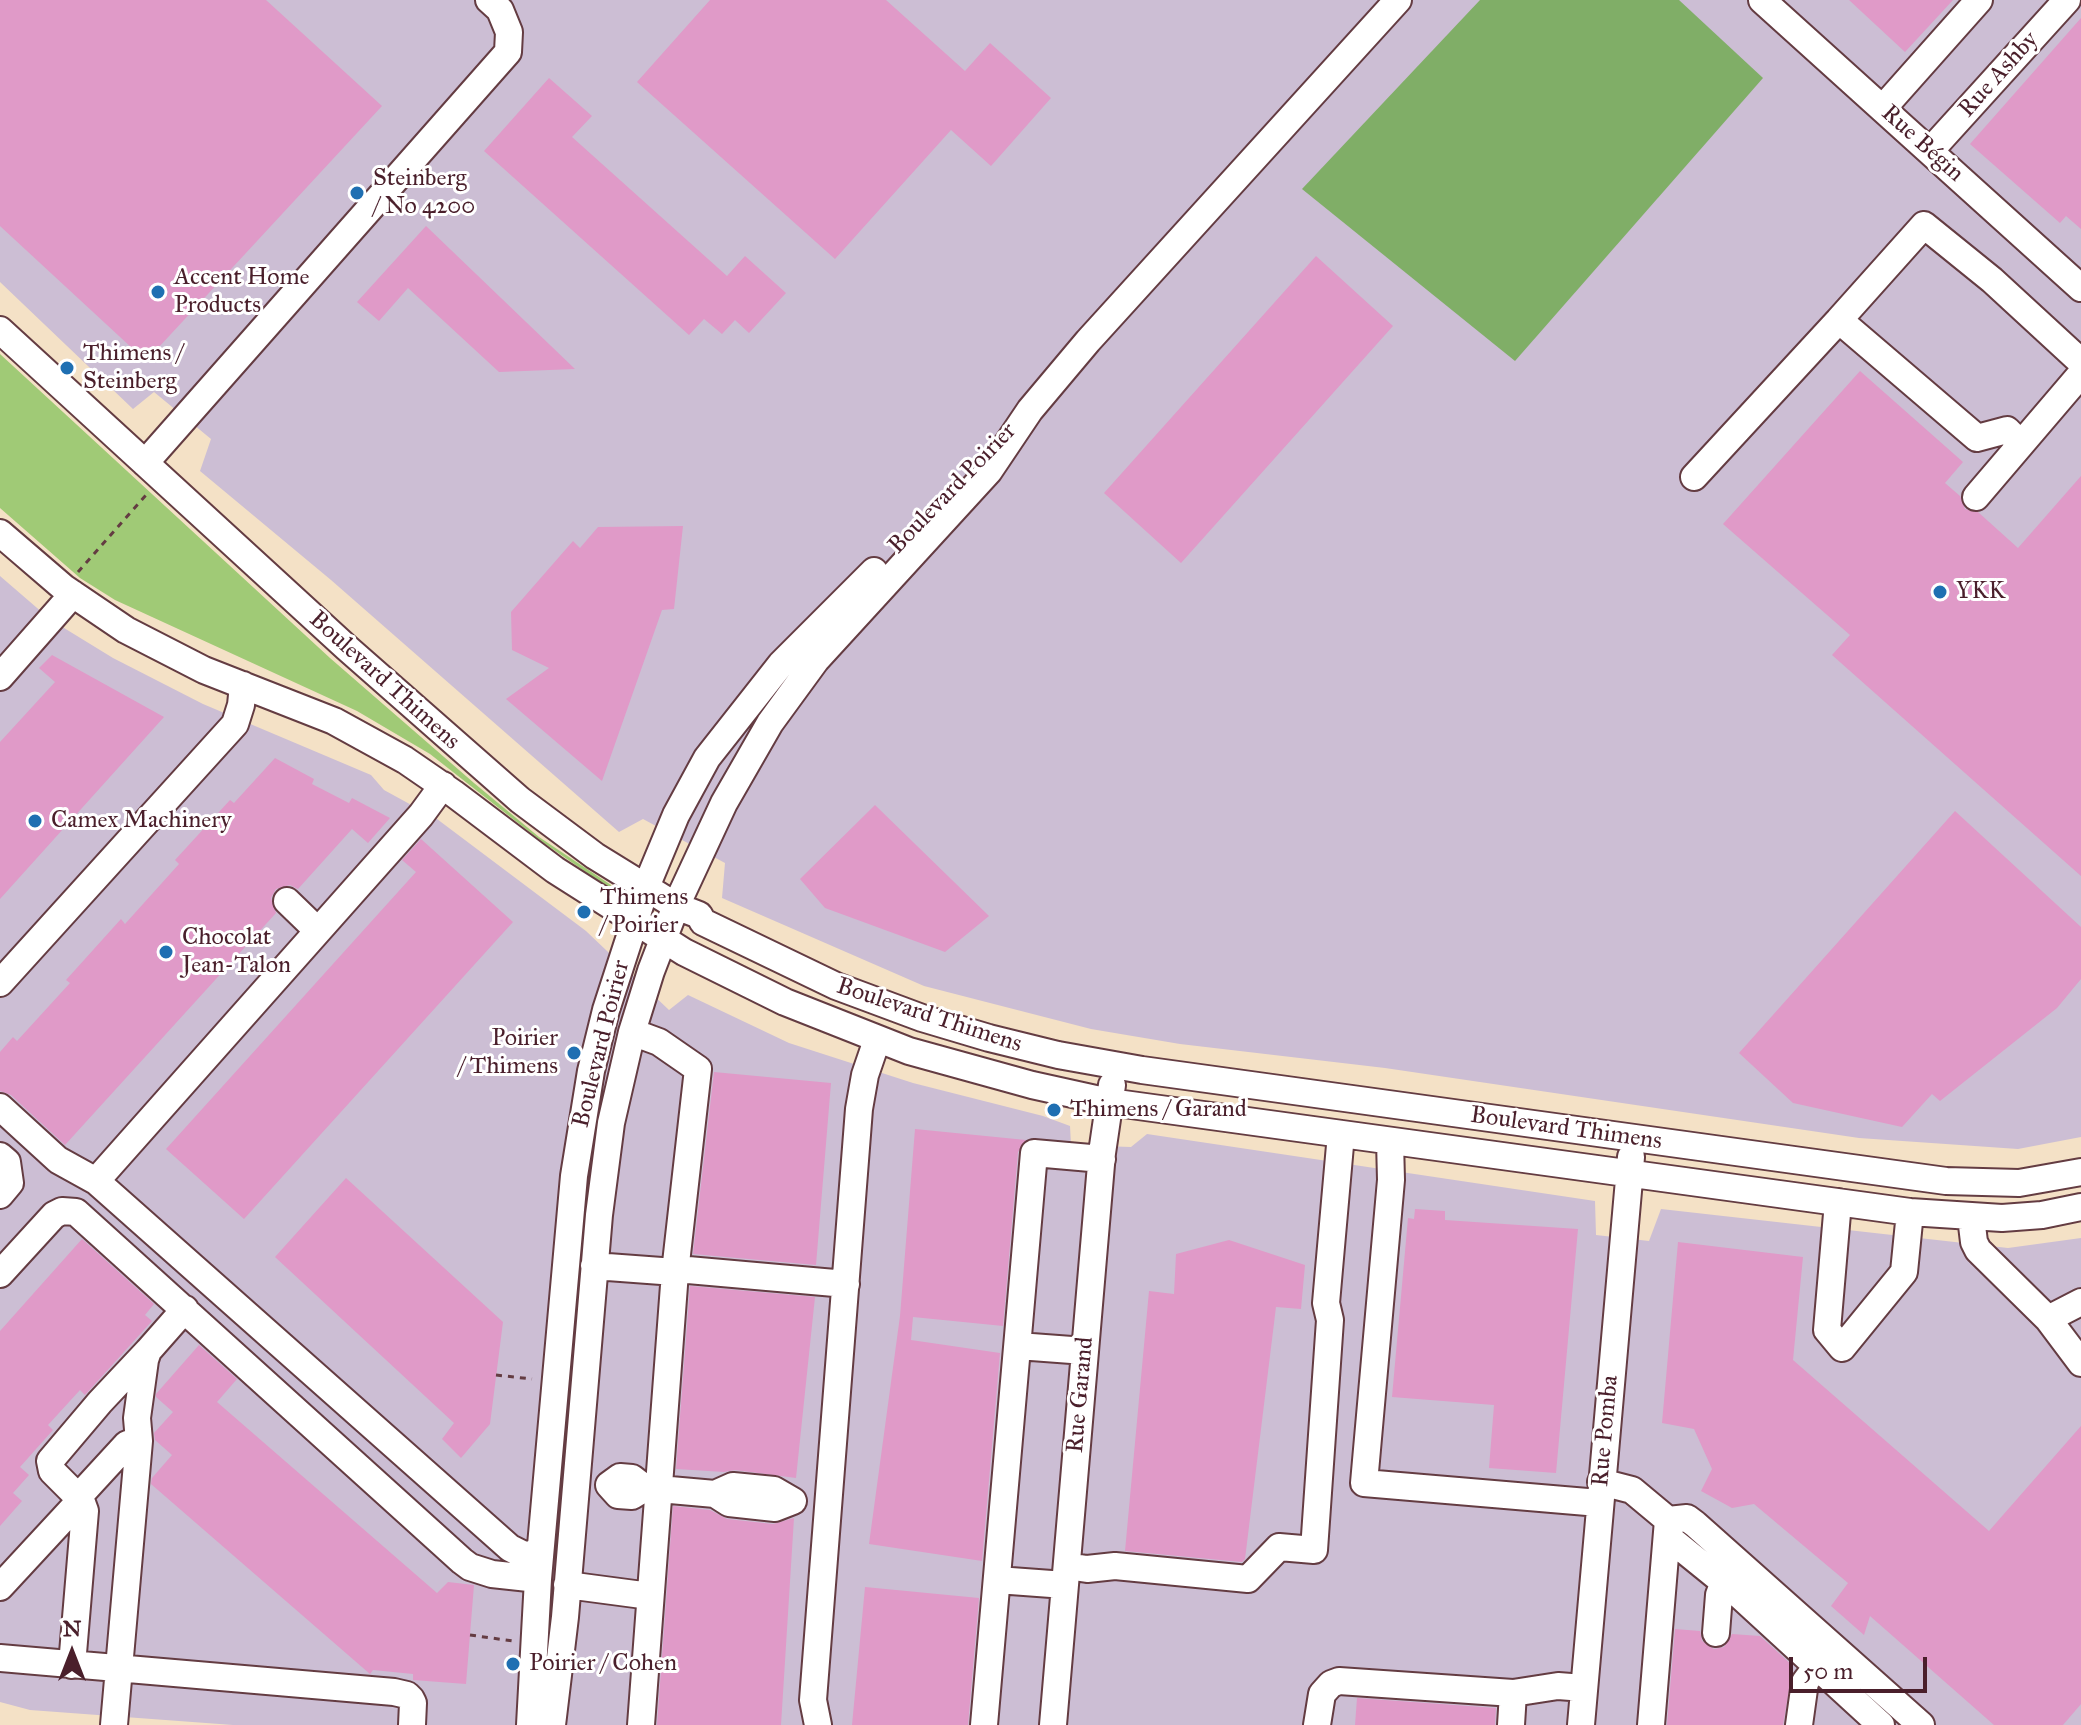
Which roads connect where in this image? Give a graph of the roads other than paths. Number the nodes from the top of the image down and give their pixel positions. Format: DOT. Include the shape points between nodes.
graph roads {
  1 [pos="1398,0"];
  2 [pos="1762,0"];
  3 [pos="1979,0"];
  4 [pos="2067,0"];
  5 [pos="494,5"];
  6 [pos="1883,108"];
  7 [pos="1930,151"];
  8 [pos="2081,288"];
  9 [pos="1839,320"];
  10 [pos="0,330"];
  11 [pos="2081,362"];
  12 [pos="2081,374"];
  13 [pos="1030,410"];
  14 [pos="2021,444"];
  15 [pos="148,475"];
  16 [pos="1694,477"];
  17 [pos="1976,497"];
  18 [pos="0,533"];
  19 [pos="73,586"];
  20 [pos="0,677"];
  21 [pos="243,685"];
  22 [pos="443,785"];
  23 [pos="646,887"];
  24 [pos="287,901"];
  25 [pos="676,906"];
  26 [pos="634,921"];
  27 [pos="318,931"];
  28 [pos="663,939"];
  29 [pos="0,983"];
  30 [pos="632,1032"];
  31 [pos="877,1040"];
  32 [pos="1115,1066"];
  33 [pos="1109,1102"];
  34 [pos="0,1107"];
  35 [pos="1341,1134"];
  36 [pos="1634,1138"];
  37 [pos="1390,1141"];
  38 [pos="0,1156"];
  39 [pos="1102,1159"];
  40 [pos="2081,1172"];
  41 [pos="1629,1173"];
  42 [pos="96,1181"];
  43 [pos="0,1195"];
  44 [pos="1838,1202"];
  45 [pos="2081,1207"];
  46 [pos="1910,1212"];
  47 [pos="1971,1217"];
  48 [pos="594,1266"];
  49 [pos="675,1272"];
  50 [pos="0,1274"];
  51 [pos="846,1284"];
  52 [pos="2081,1302"];
  53 [pos="185,1309"];
  54 [pos="2048,1319"];
  55 [pos="1018,1346"];
  56 [pos="148,1351"];
  57 [pos="1085,1351"];
  58 [pos="2081,1363"];
  59 [pos="139,1441"];
  60 [pos="576,1482"];
  61 [pos="652,1489"];
  62 [pos="1600,1493"];
  63 [pos="79,1497"];
  64 [pos="828,1505"];
  65 [pos="1668,1530"];
  66 [pos="539,1568"];
  67 [pos="1066,1576"];
  68 [pos="997,1580"];
  69 [pos="1724,1582"];
  70 [pos="567,1585"];
  71 [pos="0,1587"];
  72 [pos="650,1596"];
  73 [pos="1716,1633"];
  74 [pos="0,1658"];
  75 [pos="72,1665"];
  76 [pos="1817,1666"];
  77 [pos="119,1669"];
  78 [pos="1584,1688"];
  79 [pos="1513,1693"];
  80 [pos="114,1725"];
  81 [pos="412,1725"];
  82 [pos="530,1725"];
  83 [pos="552,1725"];
  84 [pos="641,1725"];
  85 [pos="818,1725"];
  86 [pos="984,1725"];
  87 [pos="1053,1725"];
  88 [pos="1317,1725"];
  89 [pos="1511,1725"];
  90 [pos="1581,1725"];
  91 [pos="1651,1725"];
  92 [pos="1799,1725"];
  93 [pos="1881,1725"];
  94 [pos="1921,1725"];
  1 -- 13 [label="street, Boulevard Poirier"];
  2 -- 6 [label="street, Rue Bégin"];
  3 -- 6 [label="street"];
  4 -- 7 [label="street, Rue Ashby"];
  5 -- 15 [label="street" via="509,32 508,52"];
  6 -- 7 [label="street, Rue Bégin"];
  7 -- 8 [label="street, Rue Bégin"];
  9 -- 11 [label="street" via="1924,225"];
  9 -- 14 [label="street" via="1977,438 2007,430"];
  9 -- 16 [label="street"];
  10 -- 15 [label="street, Boulevard Thimens"];
  12 -- 14 [label="street"];
  13 -- 23 [label="street, Boulevard Poirier" via="767,680 702,766"];
  13 -- 25 [label="street, Boulevard Poirier" via="989,471 788,696 737,777"];
  14 -- 17 [label="street"];
  15 -- 23 [label="street, Boulevard Thimens" via="498,783"];
  18 -- 19 [label="street, Boulevard Thimens"];
  19 -- 20 [label="street"];
  19 -- 21 [label="street, Boulevard Thimens" via="102,616 190,664"];
  21 -- 22 [label="street, Boulevard Thimens" via="356,732"];
  21 -- 29 [label="street" via="235,724"];
  22 -- 26 [label="street, Boulevard Thimens" via="555,870"];
  22 -- 27 [label="street"];
  23 -- 25 [label="street, Boulevard Thimens"];
  23 -- 26 [label="street, Boulevard Poirier"];
  24 -- 27 [label="street"];
  25 -- 28 [label="street, Boulevard Poirier"];
  25 -- 32 [label="street, Boulevard Thimens" via="754,949 863,997 989,1038"];
  26 -- 28 [label="street, Boulevard Thimens"];
  26 -- 66 [label="street, Boulevard Poirier" via="597,1047 576,1154"];
  27 -- 42 [label="street"];
  28 -- 30 [label="street, Boulevard Poirier"];
  28 -- 31 [label="street, Boulevard Thimens" via="773,997"];
  30 -- 48 [label="street, Boulevard Poirier" via="606,1155"];
  30 -- 49 [label="street" via="659,1042 698,1069"];
  31 -- 33 [label="street, Boulevard Thimens"];
  31 -- 51 [label="street" via="859,1109"];
  32 -- 33 [label="street, Rue Garand"];
  32 -- 36 [label="street, Boulevard Thimens"];
  33 -- 35 [label="street, Boulevard Thimens"];
  33 -- 39 [label="street, Rue Garand"];
  34 -- 42 [label="street" via="58,1160"];
  35 -- 37 [label="street, Boulevard Thimens"];
  35 -- 67 [label="street" via="1326,1303 1330,1320 1314,1550 1279,1547 1248,1579 1115,1566"];
  36 -- 40 [label="street, Boulevard Thimens" via="1946,1181 2019,1183"];
  36 -- 41 [label="street, Rue Pomba"];
  37 -- 41 [label="street, Boulevard Thimens"];
  37 -- 62 [label="street" via="1364,1483"];
  38 -- 43 [label="street" via="7,1162 10,1183"];
  39 -- 55 [label="street" via="1034,1153"];
  39 -- 57 [label="street, Rue Garand"];
  41 -- 44 [label="street, Boulevard Thimens"];
  41 -- 62 [label="street, Rue Pomba"];
  42 -- 66 [label="street" via="510,1548"];
  44 -- 46 [label="street, Boulevard Thimens"];
  44 -- 46 [label="street" via="1827,1330 1842,1348 1904,1272"];
  45 -- 47 [label="street, Boulevard Thimens" via="2021,1217"];
  46 -- 47 [label="street, Boulevard Thimens"];
  47 -- 54 [label="street" via="1978,1250"];
  48 -- 49 [label="street"];
  48 -- 60 [label="street, Boulevard Poirier"];
  49 -- 51 [label="street"];
  49 -- 61 [label="street"];
  50 -- 53 [label="street" via="54,1215 71,1210"];
  51 -- 64 [label="street"];
  52 -- 54 [label="street"];
  53 -- 56 [label="street"];
  53 -- 66 [label="street" via="470,1567 492,1574"];
  54 -- 58 [label="street"];
  55 -- 57 [label="street"];
  55 -- 68 [label="street"];
  56 -- 59 [label="street" via="137,1418"];
  56 -- 63 [label="street" via="50,1461 52,1471"];
  57 -- 67 [label="street, Rue Garand"];
  59 -- 63 [label="street" via="127,1444"];
  59 -- 77 [label="street"];
  60 -- 61 [label="street" via="609,1485 620,1477 632,1478"];
  60 -- 70 [label="street, Boulevard Poirier"];
  61 -- 64 [label="street" via="715,1494 729,1503 775,1508 793,1501"];
  61 -- 72 [label="street"];
  62 -- 65 [label="street" via="1632,1490"];
  62 -- 78 [label="street, Rue Pomba"];
  63 -- 71 [label="street"];
  63 -- 75 [label="street" via="85,1511"];
  64 -- 85 [label="street" via="813,1700"];
  65 -- 69 [label="street" via="1674,1542"];
  65 -- 91 [label="street"];
  65 -- 94 [label="street" via="1687,1518 1695,1524"];
  66 -- 82 [label="street, Boulevard Poirier"];
  67 -- 68 [label="street"];
  67 -- 87 [label="street, Rue Garand"];
  68 -- 86 [label="street"];
  69 -- 73 [label="street"];
  69 -- 76 [label="street"];
  70 -- 72 [label="street"];
  70 -- 83 [label="street, Boulevard Poirier"];
  72 -- 84 [label="street"];
  74 -- 75 [label="street"];
  75 -- 77 [label="street"];
  76 -- 92 [label="street" via="1805,1682"];
  76 -- 93 [label="street"];
  77 -- 80 [label="street"];
  77 -- 81 [label="street" via="401,1693 413,1703"];
  78 -- 79 [label="street"];
  78 -- 90 [label="street, Rue Pomba"];
  79 -- 88 [label="street" via="1339,1681 1322,1694"];
  79 -- 89 [label="street"];
}
